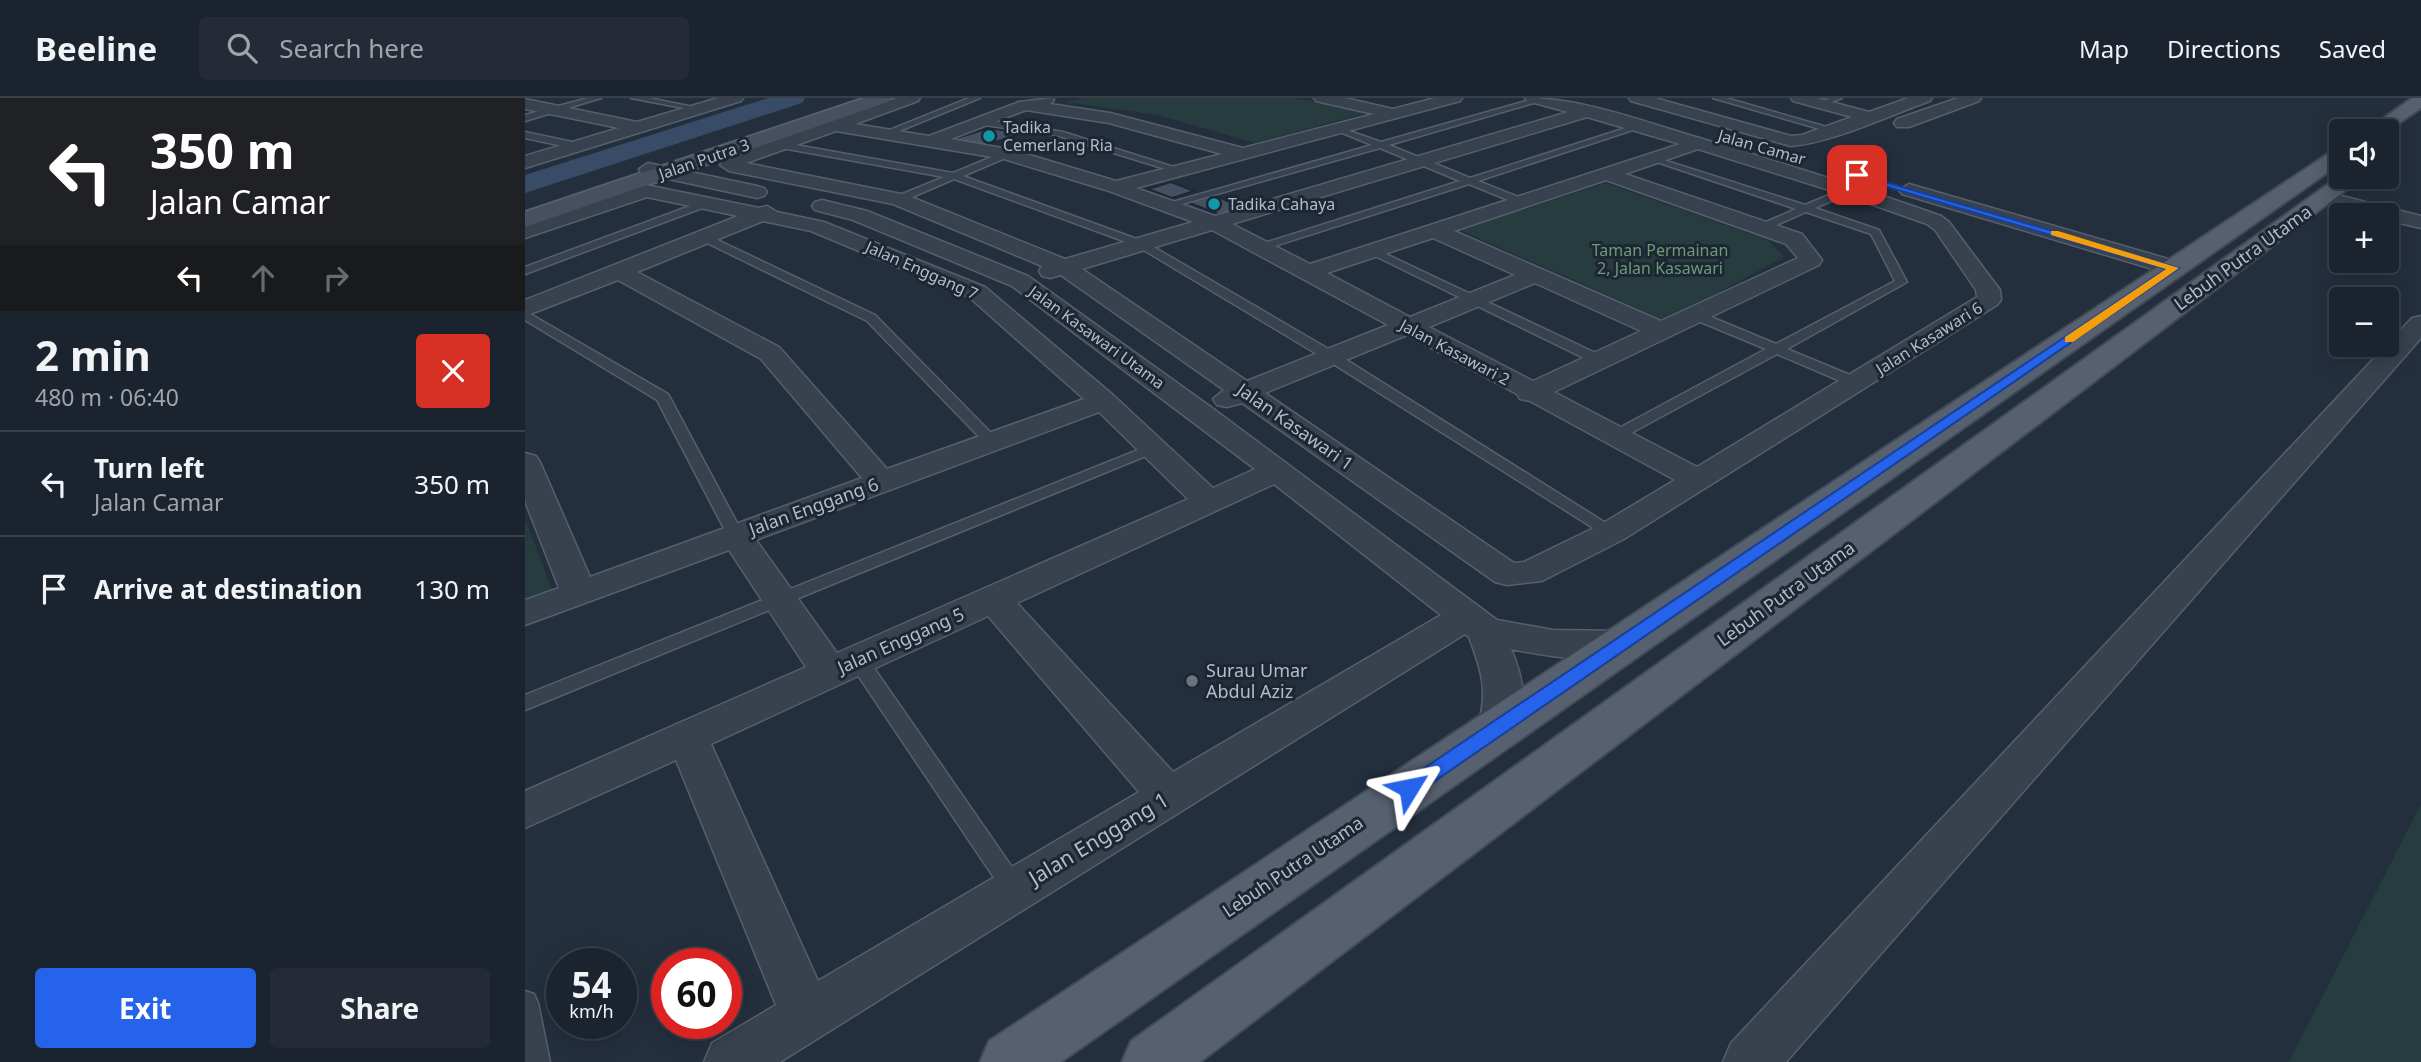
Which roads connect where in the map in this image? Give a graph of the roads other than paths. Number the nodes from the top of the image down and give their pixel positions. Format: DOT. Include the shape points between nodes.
graph roads {
  1 [pos="597,98"];
  2 [pos="635,98"];
  3 [pos="735,98"];
  4 [pos="859,98"];
  5 [pos="882,98"];
  6 [pos="912,98"];
  7 [pos="976,98"];
  8 [pos="1053,98"];
  9 [pos="1322,98"];
  10 [pos="1637,98"];
  11 [pos="1717,98"];
  12 [pos="1799,98"];
  13 [pos="1838,98"];
  14 [pos="1924,98"];
  15 [pos="1973,98"];
  16 [pos="1442,99"];
  17 [pos="1537,99"];
  18 [pos="2421,100"];
  19 [pos="525,104"];
  20 [pos="1820,104"];
  21 [pos="1025,105"];
  22 [pos="1589,105"];
  23 [pos="699,109"];
  24 [pos="554,110"];
  25 [pos="1394,113"];
  26 [pos="1867,117"];
  27 [pos="525,118"];
  28 [pos="2393,119"];
  29 [pos="981,122"];
  30 [pos="630,125"];
  31 [pos="1898,125"];
  32 [pos="835,126"];
  33 [pos="1641,126"];
  34 [pos="1338,128"];
  35 [pos="1833,130"];
  36 [pos="884,134"];
  37 [pos="525,135"];
  38 [pos="931,141"];
  39 [pos="1851,142"];
  40 [pos="1697,144"];
  41 [pos="779,145"];
  42 [pos="577,146"];
  43 [pos="1383,146"];
  44 [pos="1240,153"];
  45 [pos="1007,154"];
  46 [pos="1654,158"];
  47 [pos="1421,161"];
  48 [pos="525,162"];
  49 [pos="2329,162"];
  50 [pos="1178,170"];
  51 [pos="1606,174"];
  52 [pos="954,176"];
  53 [pos="653,177"];
  54 [pos="1469,180"];
  55 [pos="1116,187"];
  56 [pos="2338,189"];
  57 [pos="1849,190"];
  58 [pos="899,199"];
  59 [pos="796,200"];
  60 [pos="2322,201"];
  61 [pos="709,202"];
  62 [pos="1522,202"];
  63 [pos="2329,203"];
  64 [pos="1167,205"];
  65 [pos="1808,209"];
  66 [pos="525,210"];
  67 [pos="763,214"];
  68 [pos="525,220"];
  69 [pos="1213,222"];
  70 [pos="2421,222"];
  71 [pos="2399,224"];
  72 [pos="1761,228"];
  73 [pos="2421,229"];
  74 [pos="1435,231"];
  75 [pos="525,232"];
  76 [pos="703,237"];
  77 [pos="1141,244"];
  78 [pos="1259,248"];
  79 [pos="1373,251"];
  80 [pos="1064,267"];
  81 [pos="2174,268"];
  82 [pos="525,271"];
  83 [pos="618,271"];
  84 [pos="1306,273"];
  85 [pos="1535,275"];
  86 [pos="1020,281"];
  87 [pos="1475,299"];
  88 [pos="525,309"];
  89 [pos="525,315"];
  90 [pos="1695,315"];
  91 [pos="2421,323"];
  92 [pos="1407,326"];
  93 [pos="1662,331"];
  94 [pos="1779,349"];
  95 [pos="1332,357"];
  96 [pos="1599,360"];
  97 [pos="1857,383"];
  98 [pos="1245,392"];
  99 [pos="1530,393"];
  100 [pos="1104,401"];
  101 [pos="1198,411"];
  102 [pos="1615,436"];
  103 [pos="992,442"];
  104 [pos="1153,448"];
  105 [pos="525,462"];
  106 [pos="1277,471"];
  107 [pos="1699,480"];
  108 [pos="882,482"];
  109 [pos="1210,502"];
  110 [pos="1612,532"];
  111 [pos="736,536"];
  112 [pos="1530,573"];
  113 [pos="579,593"];
  114 [pos="993,599"];
  115 [pos="781,601"];
  116 [pos="525,613"];
  117 [pos="1476,623"];
  118 [pos="1621,644"];
  119 [pos="844,666"];
  120 [pos="525,703"];
  121 [pos="1497,727"];
  122 [pos="687,737"];
  123 [pos="1169,797"];
  124 [pos="525,810"];
  125 [pos="1015,890"];
  126 [pos="525,1003"];
  127 [pos="807,1016"];
  128 [pos="537,1062"];
  129 [pos="731,1062"];
  130 [pos="1010,1062"];
  131 [pos="1152,1062"];
  132 [pos="1749,1062"];
  1 -- 24 [label="lane"];
  2 -- 23 [label="lane"];
  3 -- 23 [label="street"];
  4 -- 53 [label="street, Jalan Putra 3"];
  5 -- 53 [label="street, Jalan Putra 3"];
  6 -- 32 [label="street"];
  7 -- 36 [label="lane"];
  8 -- 21 [label="street"];
  9 -- 25 [label="street"];
  10 -- 35 [label="street" via="1783,141"];
  11 -- 35 [label="lane"];
  12 -- 20 [label="street"];
  13 -- 20 [label="lane"];
  14 -- 26 [label="street"];
  15 -- 31 [label="street"];
  16 -- 25 [label="street"];
  17 -- 22 [label="street, Jalan Kasawari 6"];
  17 -- 43 [label="lane"];
  18 -- 28 [label="main road"];
  19 -- 24 [label="street"];
  20 -- 26 [label="street"];
  21 -- 29 [label="street"];
  21 -- 44 [label="street" via="1111,118"];
  22 -- 33 [label="street, Jalan Kasawari 6"];
  22 -- 47 [label="street"];
  22 -- 81 [label="street, Jalan Camar"];
  23 -- 42 [label="street"];
  24 -- 27 [label="lane"];
  24 -- 30 [label="street"];
  25 -- 34 [label="street"];
  26 -- 31 [label="street"];
  26 -- 35 [label="street"];
  29 -- 38 [label="street"];
  29 -- 50 [label="lane" via="1060,134"];
  31 -- 39 [label="street"];
  32 -- 36 [label="street, Jalan Kasawari 2"];
  32 -- 41 [label="street"];
  33 -- 40 [label="street, Jalan Kasawari 6"];
  33 -- 54 [label="lane"];
  34 -- 43 [label="lane"];
  34 -- 44 [label="street"];
  36 -- 38 [label="street, Jalan Kasawari 2"];
  37 -- 42 [label="lane"];
  38 -- 45 [label="street, Jalan Kasawari 2"];
  40 -- 46 [label="street"];
  40 -- 57 [label="street, Jalan Kasawari 6"];
  41 -- 52 [label="lane"];
  41 -- 58 [label="street, Jalan Kasawari 1" via="730,162 731,166"];
  42 -- 48 [label="street"];
  43 -- 47 [label="lane"];
  43 -- 64 [label="lane"];
  44 -- 50 [label="street"];
  45 -- 52 [label="lane"];
  45 -- 55 [label="street, Jalan Kasawari 2"];
  46 -- 51 [label="street"];
  46 -- 65 [label="lane"];
  47 -- 54 [label="lane"];
  47 -- 69 [label="street"];
  49 -- 81 [label="main road, Lebuh Putra Utama"];
  50 -- 55 [label="street"];
  51 -- 62 [label="street"];
  51 -- 72 [label="street"];
  52 -- 58 [label="lane"];
  52 -- 77 [label="lane"];
  53 -- 59 [label="street, Jalan Kasawari Utama"];
  53 -- 61 [label="street, Jalan Enggang 7"];
  53 -- 66 [label="street, Jalan Putra 3"];
  53 -- 68 [label="street, Jalan Putra 3"];
  53 -- 75 [label="street"];
  54 -- 62 [label="lane"];
  54 -- 78 [label="lane"];
  55 -- 64 [label="street, Jalan Kasawari 2"];
  56 -- 60 [label="main road, Lebuh Putra Utama"];
  57 -- 65 [label="lane"];
  57 -- 97 [label="street, Jalan Kasawari 6" via="1938,223 1990,295 1985,304"];
  58 -- 80 [label="street, Jalan Kasawari 1"];
  59 -- 67 [label="street"];
  59 -- 86 [label="street, Jalan Kasawari Utama" via="860,215"];
  60 -- 63 [label="street"];
  60 -- 70 [label="street"];
  60 -- 131 [label="main road, Lebuh Putra Utama"];
  61 -- 67 [label="street, Jalan Enggang 7"];
  61 -- 82 [label="lane"];
  62 -- 74 [label="street"];
  64 -- 69 [label="street, Jalan Kasawari 2"];
  65 -- 72 [label="lane"];
  65 -- 94 [label="lane" via="1875,232 1901,282"];
  67 -- 76 [label="street"];
  67 -- 100 [label="street, Jalan Enggang 7" via="817,226 977,292"];
  69 -- 77 [label="street"];
  69 -- 78 [label="street, Jalan Kasawari 2"];
  71 -- 73 [label="street"];
  72 -- 90 [label="street" via="1794,239 1811,260"];
  74 -- 79 [label="street"];
  74 -- 85 [label="street"];
  76 -- 83 [label="street"];
  76 -- 103 [label="lane" via="871,318"];
  77 -- 80 [label="street"];
  77 -- 95 [label="lane"];
  78 -- 84 [label="street, Jalan Kasawari 2"];
  79 -- 84 [label="street"];
  79 -- 87 [label="lane"];
  80 -- 86 [label="street"];
  80 -- 98 [label="street, Jalan Kasawari 1"];
  81 -- 118 [label="main road, Lebuh Putra Utama"];
  83 -- 88 [label="street"];
  83 -- 108 [label="street" via="770,353"];
  84 -- 92 [label="street, Jalan Kasawari 2"];
  85 -- 87 [label="street"];
  85 -- 93 [label="street"];
  86 -- 101 [label="street, Jalan Kasawari Utama"];
  87 -- 92 [label="street"];
  87 -- 96 [label="lane"];
  89 -- 111 [label="lane" via="663,397"];
  90 -- 93 [label="street"];
  90 -- 94 [label="lane"];
  91 -- 132 [label="street"];
  92 -- 95 [label="street"];
  92 -- 99 [label="street, Jalan Kasawari 2"];
  93 -- 96 [label="street"];
  94 -- 97 [label="lane"];
  94 -- 102 [label="lane"];
  95 -- 98 [label="street"];
  95 -- 110 [label="lane"];
  96 -- 99 [label="street"];
  97 -- 107 [label="street, Jalan Kasawari 6"];
  98 -- 101 [label="street"];
  98 -- 112 [label="street, Jalan Kasawari 1" via="1500,571 1515,576"];
  99 -- 102 [label="street, Jalan Kasawari 2"];
  100 -- 103 [label="street, Jalan Enggang 6"];
  100 -- 104 [label="street, Jalan Enggang 7"];
  101 -- 106 [label="street, Jalan Kasawari Utama"];
  102 -- 107 [label="street, Jalan Kasawari 2"];
  103 -- 108 [label="street, Jalan Enggang 6"];
  104 -- 109 [label="street, Jalan Enggang 7"];
  104 -- 115 [label="lane"];
  105 -- 113 [label="street"];
  106 -- 109 [label="street, Jalan Enggang 5"];
  106 -- 117 [label="street, Jalan Kasawari Utama"];
  107 -- 110 [label="street, Jalan Kasawari 6"];
  108 -- 111 [label="street, Jalan Enggang 6"];
  109 -- 114 [label="street, Jalan Enggang 5"];
  110 -- 112 [label="street, Jalan Kasawari 6"];
  111 -- 113 [label="street, Jalan Enggang 6"];
  111 -- 115 [label="street"];
  113 -- 116 [label="street, Jalan Enggang 6"];
  114 -- 119 [label="street, Jalan Enggang 5"];
  114 -- 123 [label="street"];
  115 -- 119 [label="street"];
  115 -- 120 [label="lane"];
  117 -- 118 [label="street" via="1531,642"];
  117 -- 121 [label="street" via="1501,670 1505,701"];
  117 -- 123 [label="street, Jalan Enggang 1"];
  118 -- 121 [label="main road, Lebuh Putra Utama"];
  119 -- 122 [label="street, Jalan Enggang 5"];
  119 -- 125 [label="lane"];
  121 -- 130 [label="main road, Lebuh Putra Utama"];
  122 -- 124 [label="street, Jalan Enggang 5"];
  122 -- 127 [label="street"];
  123 -- 125 [label="street, Jalan Enggang 1"];
  125 -- 127 [label="street, Jalan Enggang 1"];
  126 -- 128 [label="lane"];
  127 -- 129 [label="street, Jalan Enggang 1"];
}
